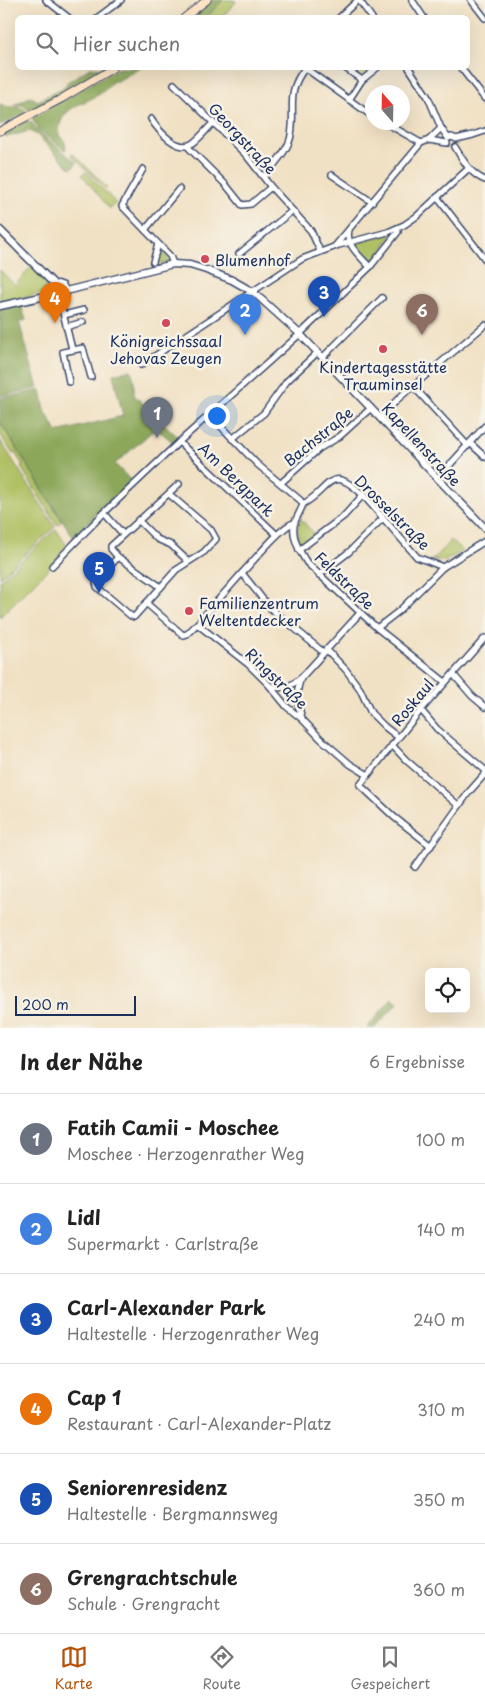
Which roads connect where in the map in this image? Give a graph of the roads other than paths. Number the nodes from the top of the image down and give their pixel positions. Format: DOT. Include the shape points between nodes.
graph roads {
  1 [pos="46,0"];
  2 [pos="121,0"];
  3 [pos="207,0"];
  4 [pos="358,0"];
  5 [pos="412,0"];
  6 [pos="471,0"];
  7 [pos="65,15"];
  8 [pos="100,15"];
  9 [pos="188,15"];
  10 [pos="342,15"];
  11 [pos="370,15"];
  12 [pos="422,15"];
  13 [pos="485,18"];
  14 [pos="110,70"];
  15 [pos="304,70"];
  16 [pos="308,70"];
  17 [pos="349,70"];
  18 [pos="374,70"];
  19 [pos="410,70"];
  20 [pos="463,70"];
  21 [pos="362,80"];
  22 [pos="174,84"];
  23 [pos="485,99"];
  24 [pos="349,100"];
  25 [pos="365,111"];
  26 [pos="151,119"];
  27 [pos="213,123"];
  28 [pos="441,128"];
  29 [pos="0,130"];
  30 [pos="398,130"];
  31 [pos="485,131"];
  32 [pos="456,139"];
  33 [pos="429,140"];
  34 [pos="448,140"];
  35 [pos="421,143"];
  36 [pos="188,146"];
  37 [pos="455,147"];
  38 [pos="469,168"];
  39 [pos="143,169"];
  40 [pos="332,175"];
  41 [pos="264,177"];
  42 [pos="485,180"];
  43 [pos="272,187"];
  44 [pos="179,189"];
  45 [pos="437,197"];
  46 [pos="372,202"];
  47 [pos="292,211"];
  48 [pos="351,227"];
  49 [pos="398,228"];
  50 [pos="0,230"];
  51 [pos="145,230"];
  52 [pos="158,244"];
  53 [pos="351,245"];
  54 [pos="331,249"];
  55 [pos="320,251"];
  56 [pos="239,254"];
  57 [pos="485,259"];
  58 [pos="153,262"];
  59 [pos="173,264"];
  60 [pos="370,267"];
  61 [pos="55,285"];
  62 [pos="66,291"];
  63 [pos="253,292"];
  64 [pos="50,294"];
  65 [pos="382,298"];
  66 [pos="60,301"];
  67 [pos="0,306"];
  68 [pos="84,310"];
  69 [pos="64,315"];
  70 [pos="83,322"];
  71 [pos="485,325"];
  72 [pos="66,327"];
  73 [pos="300,334"];
  74 [pos="72,350"];
  75 [pos="320,355"];
  76 [pos="140,365"];
  77 [pos="91,378"];
  78 [pos="69,382"];
  79 [pos="413,386"];
  80 [pos="371,408"];
  81 [pos="210,415"];
  82 [pos="380,418"];
  83 [pos="485,426"];
  84 [pos="232,439"];
  85 [pos="179,442"];
  86 [pos="469,445"];
  87 [pos="485,457"];
  88 [pos="437,478"];
  89 [pos="281,483"];
  90 [pos="179,484"];
  91 [pos="168,494"];
  92 [pos="363,495"];
  93 [pos="303,504"];
  94 [pos="104,513"];
  95 [pos="383,518"];
  96 [pos="138,520"];
  97 [pos="294,523"];
  98 [pos="485,528"];
  99 [pos="123,534"];
  100 [pos="277,535"];
  101 [pos="485,541"];
  102 [pos="299,550"];
  103 [pos="118,557"];
  104 [pos="188,561"];
  105 [pos="52,566"];
  106 [pos="443,567"];
  107 [pos="242,573"];
  108 [pos="319,575"];
  109 [pos="161,587"];
  110 [pos="146,603"];
  111 [pos="360,613"];
  112 [pos="197,624"];
  113 [pos="377,628"];
  114 [pos="485,638"];
  115 [pos="325,651"];
  116 [pos="453,674"];
  117 [pos="302,678"];
  118 [pos="445,682"];
  119 [pos="269,685"];
  120 [pos="485,707"];
  121 [pos="421,710"];
  122 [pos="302,719"];
  123 [pos="398,738"];
  124 [pos="392,745"];
  125 [pos="485,770"];
  126 [pos="485,774"];
  127 [pos="368,775"];
  128 [pos="459,806"];
  129 [pos="430,846"];
  130 [pos="416,867"];
  1 -- 7 [label="street"];
  2 -- 8 [label="street"];
  3 -- 9 [label="main road"];
  4 -- 10 [label="street"];
  4 -- 11 [label="street"];
  5 -- 12 [label="street"];
  6 -- 13 [label="street"];
  14 -- 29 [label="main road"];
  15 -- 41 [label="street" via="293,92 292,134"];
  16 -- 24 [label="street"];
  17 -- 21 [label="street"];
  18 -- 21 [label="street"];
  19 -- 28 [label="street" via="428,96"];
  20 -- 23 [label="street"];
  21 -- 24 [label="street"];
  22 -- 27 [label="street, Georgstraße"];
  24 -- 25 [label="street"];
  26 -- 36 [label="street" via="170,140 177,145"];
  27 -- 36 [label="street"];
  27 -- 41 [label="street, Georgstraße"];
  28 -- 33 [label="street"];
  28 -- 34 [label="street"];
  30 -- 35 [label="street"];
  31 -- 32 [label="street"];
  32 -- 34 [label="street"];
  32 -- 37 [label="street"];
  33 -- 34 [label="street"];
  33 -- 35 [label="street"];
  34 -- 37 [label="street" via="450,148"];
  35 -- 46 [label="street"];
  36 -- 43 [label="street" via="242,204 251,204"];
  37 -- 38 [label="street"];
  38 -- 42 [label="street"];
  38 -- 45 [label="street"];
  39 -- 51 [label="street" via="122,206"];
  40 -- 46 [label="street"];
  41 -- 43 [label="street, Georgstraße"];
  43 -- 47 [label="street, Georgstraße"];
  44 -- 51 [label="street"];
  45 -- 49 [label="street"];
  45 -- 57 [label="street"];
  46 -- 48 [label="street"];
  47 -- 55 [label="street, Georgstraße" via="311,232"];
  47 -- 56 [label="street"];
  48 -- 53 [label="street" via="348,235"];
  48 -- 54 [label="street"];
  49 -- 53 [label="street"];
  49 -- 60 [label="street"];
  50 -- 61 [label="street"];
  51 -- 52 [label="street"];
  52 -- 58 [label="street"];
  52 -- 59 [label="street"];
  53 -- 54 [label="street"];
  53 -- 60 [label="street"];
  54 -- 55 [label="street"];
  55 -- 63 [label="street" via="292,265"];
  59 -- 62 [label="street"];
  59 -- 63 [label="street, Kapellenstraße" via="206,270"];
  60 -- 73 [label="street"];
  61 -- 62 [label="street" via="63,286"];
  61 -- 64 [label="street"];
  62 -- 66 [label="street"];
  63 -- 73 [label="street, Kapellenstraße"];
  63 -- 76 [label="street"];
  64 -- 66 [label="street"];
  64 -- 67 [label="street"];
  65 -- 75 [label="street"];
  66 -- 69 [label="street"];
  68 -- 69 [label="street"];
  69 -- 72 [label="street"];
  70 -- 72 [label="street"];
  71 -- 79 [label="street"];
  72 -- 74 [label="street"];
  73 -- 75 [label="street, Kapellenstraße"];
  73 -- 81 [label="street"];
  74 -- 77 [label="street" via="83,348"];
  74 -- 78 [label="street" via="63,352"];
  75 -- 80 [label="street, Kapellenstraße"];
  75 -- 84 [label="street" via="287,382 264,413"];
  79 -- 82 [label="street"];
  79 -- 86 [label="street"];
  80 -- 82 [label="street, Kapellenstraße"];
  80 -- 89 [label="street, Bachstraße"];
  81 -- 84 [label="street"];
  81 -- 85 [label="street"];
  82 -- 88 [label="street, Kapellenstraße"];
  83 -- 86 [label="street"];
  84 -- 89 [label="street"];
  85 -- 94 [label="street"];
  85 -- 100 [label="street, Am Bergpark"];
  86 -- 87 [label="street"];
  86 -- 88 [label="street"];
  88 -- 98 [label="street, Kapellenstraße"];
  89 -- 93 [label="street"];
  90 -- 91 [label="street"];
  91 -- 96 [label="street"];
  91 -- 104 [label="street" via="211,530 216,538 204,552"];
  92 -- 93 [label="street, Drosselstraße" via="342,480 334,480"];
  92 -- 95 [label="street, Drosselstraße"];
  92 -- 102 [label="street" via="344,516"];
  93 -- 97 [label="street"];
  94 -- 99 [label="street"];
  94 -- 105 [label="street"];
  95 -- 106 [label="street, Drosselstraße" via="417,556"];
  95 -- 108 [label="street" via="349,552"];
  96 -- 99 [label="street"];
  96 -- 104 [label="street" via="157,539 171,545"];
  97 -- 100 [label="street"];
  97 -- 102 [label="street, Feldstraße"];
  99 -- 103 [label="street" via="111,546"];
  100 -- 107 [label="street"];
  101 -- 106 [label="street"];
  102 -- 108 [label="street, Feldstraße"];
  103 -- 109 [label="street"];
  103 -- 110 [label="street" via="96,582 97,587 134,617"];
  104 -- 109 [label="street"];
  106 -- 113 [label="street"];
  107 -- 112 [label="street"];
  107 -- 115 [label="street" via="270,607"];
  108 -- 111 [label="street, Feldstraße"];
  109 -- 110 [label="street"];
  110 -- 112 [label="street" via="183,635"];
  111 -- 113 [label="street, Feldstraße"];
  111 -- 115 [label="street"];
  112 -- 119 [label="street, Ringstraße"];
  113 -- 118 [label="street, Feldstraße"];
  114 -- 116 [label="street, Roskaul"];
  115 -- 117 [label="street"];
  115 -- 123 [label="street" via="346,670 371,712"];
  116 -- 118 [label="street, Roskaul"];
  116 -- 120 [label="street"];
  117 -- 119 [label="street" via="287,687"];
  117 -- 122 [label="street" via="296,696"];
  118 -- 121 [label="street, Roskaul"];
  119 -- 122 [label="street, Ringstraße"];
  121 -- 123 [label="street, Roskaul"];
  121 -- 125 [label="street" via="437,729"];
  122 -- 127 [label="street, Ringstraße" via="350,764"];
  123 -- 124 [label="street, Roskaul"];
  124 -- 127 [label="street, Roskaul"];
  124 -- 128 [label="street"];
  126 -- 128 [label="street"];
  127 -- 129 [label="street, Roskaul" via="360,785"];
  128 -- 129 [label="street"];
  129 -- 130 [label="street"];
}
